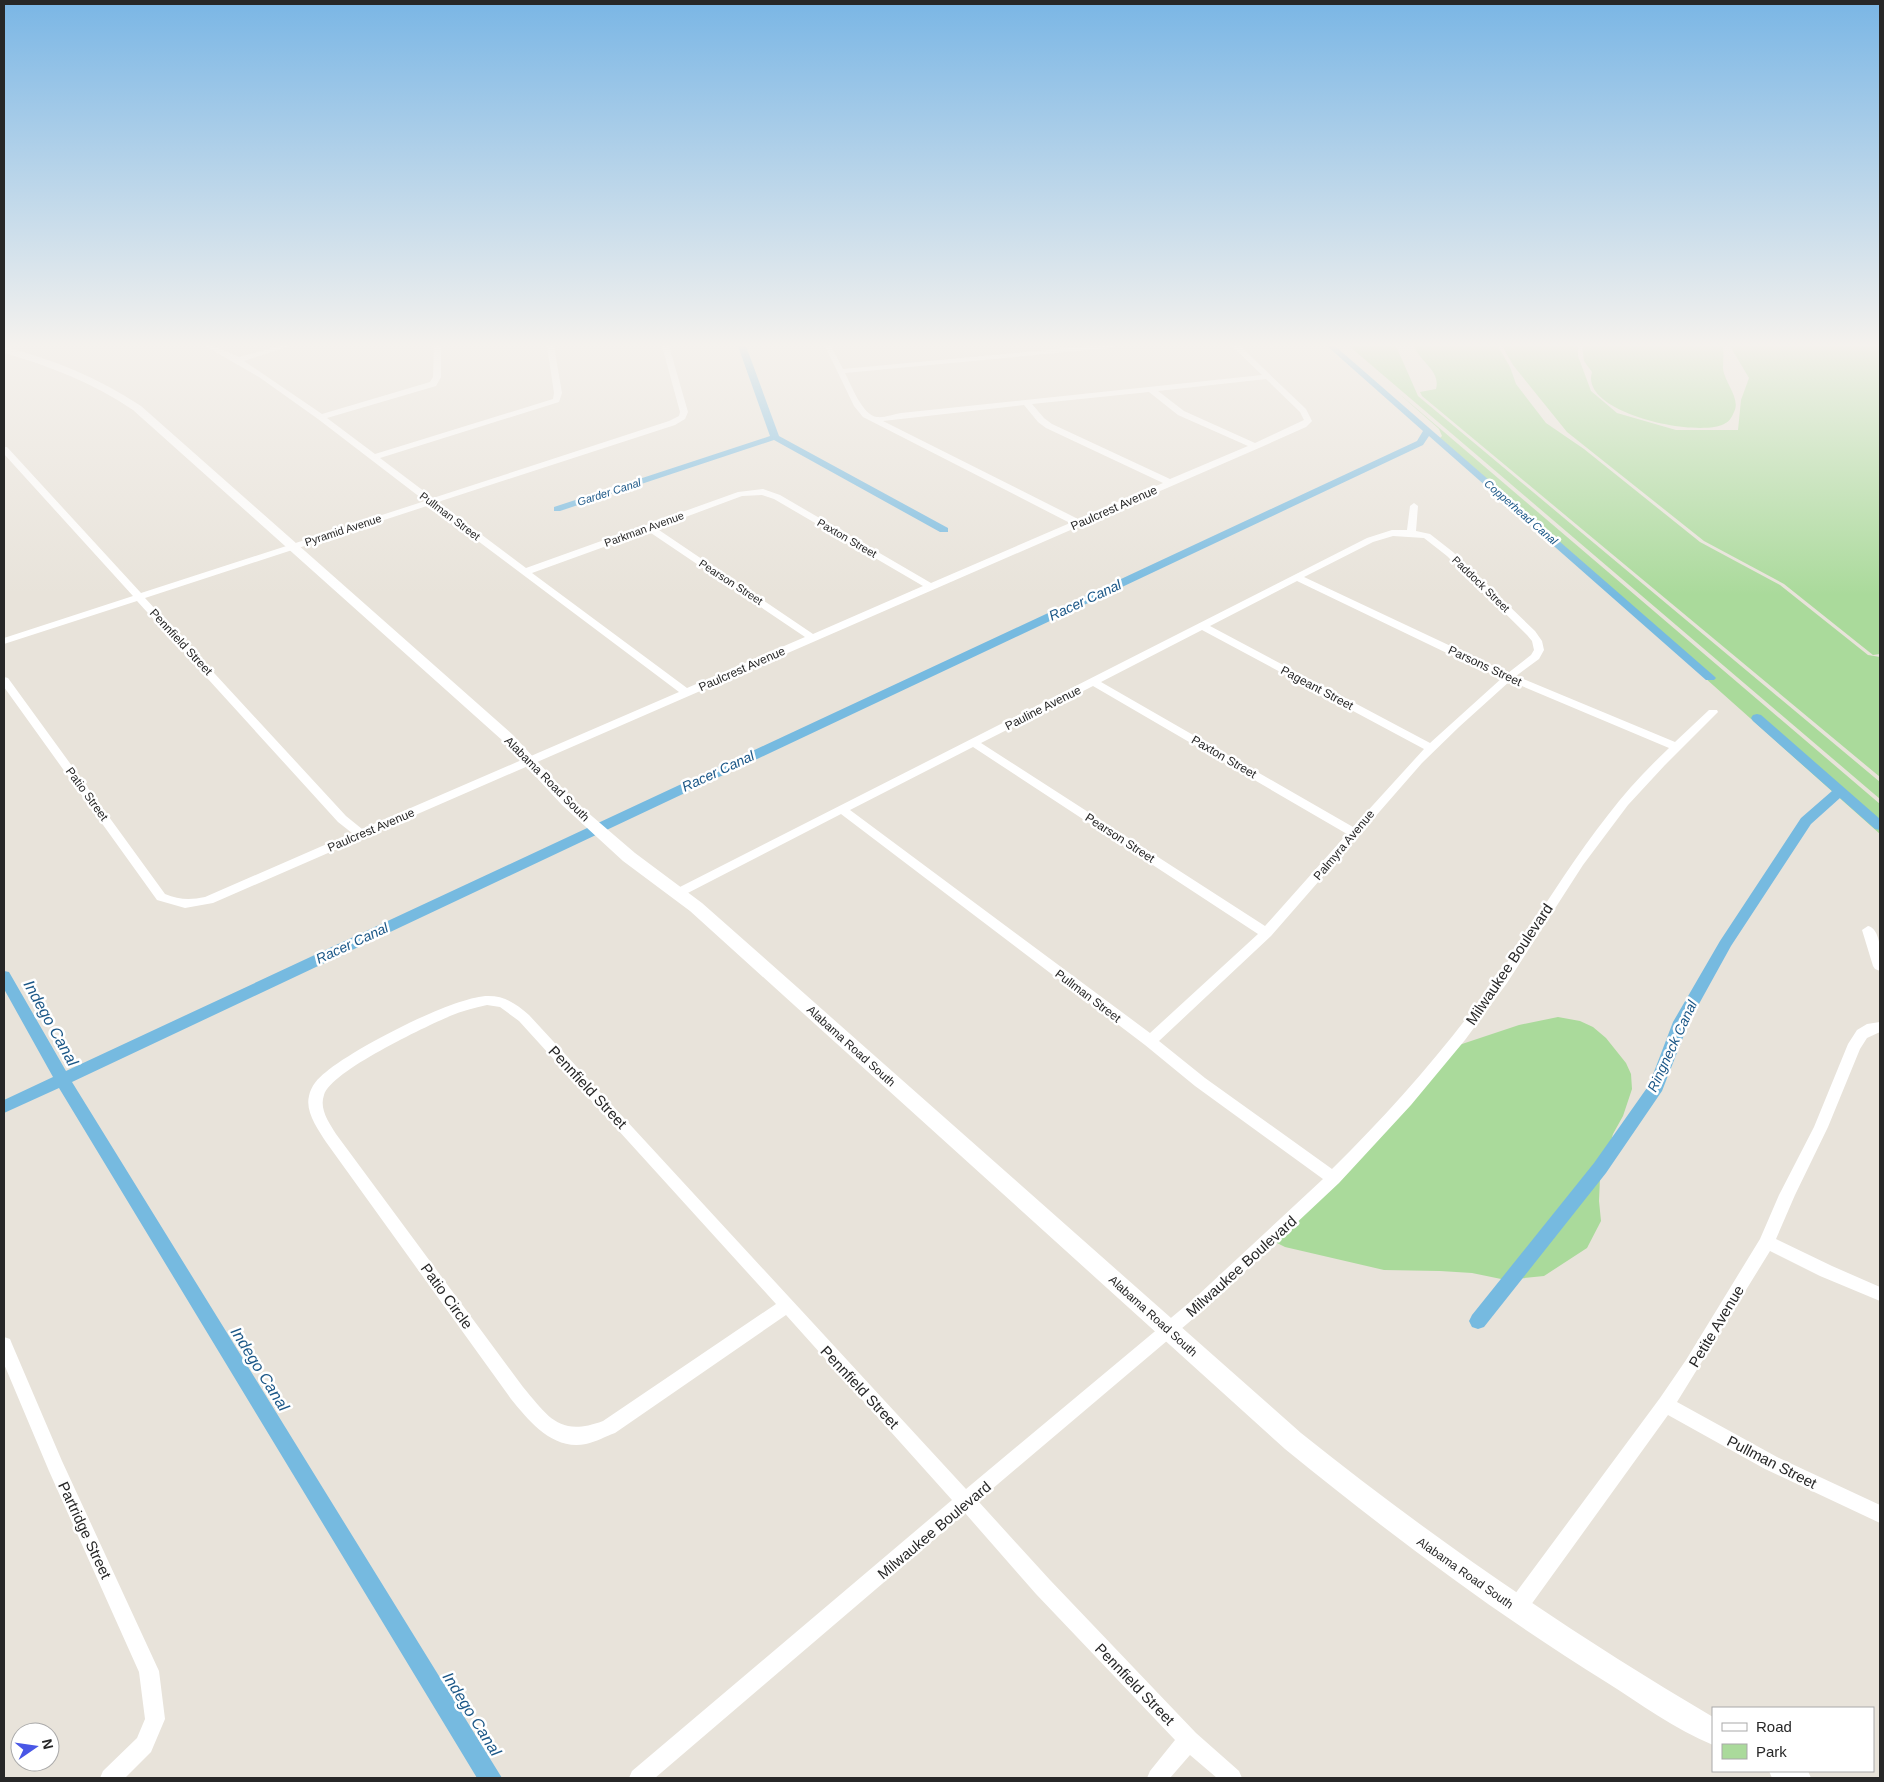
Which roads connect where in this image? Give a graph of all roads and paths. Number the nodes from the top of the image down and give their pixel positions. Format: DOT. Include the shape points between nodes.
graph roads {
  1 [pos="159,429"];
  2 [pos="337,429"];
  3 [pos="466,429"];
  4 [pos="653,429"];
  5 [pos="892,429"];
  6 [pos="1056,429"];
  7 [pos="1218,429"];
  8 [pos="1294,429"];
  9 [pos="1256,446"];
  10 [pos="4,448"];
  11 [pos="373,457"];
  12 [pos="1170,483"];
  13 [pos="763,492"];
  14 [pos="432,502"];
  15 [pos="1414,506"];
  16 [pos="1078,523"];
  17 [pos="649,528"];
  18 [pos="1411,533"];
  19 [pos="292,547"];
  20 [pos="525,572"];
  21 [pos="1298,578"];
  22 [pos="930,586"];
  23 [pos="140,597"];
  24 [pos="1203,626"];
  25 [pos="813,638"];
  26 [pos="4,641"];
  27 [pos="1539,650"];
  28 [pos="1508,677"];
  29 [pos="4,680"];
  30 [pos="1094,682"];
  31 [pos="687,693"];
  32 [pos="1713,712"];
  33 [pos="974,743"];
  34 [pos="1676,746"];
  35 [pos="1431,748"];
  36 [pos="530,761"];
  37 [pos="843,810"];
  38 [pos="1354,833"];
  39 [pos="360,834"];
  40 [pos="678,893"];
  41 [pos="174,904"];
  42 [pos="1868,930"];
  43 [pos="1266,933"];
  44 [pos="1880,966"];
  45 [pos="487,1000"];
  46 [pos="1880,1027"];
  47 [pos="1150,1041"];
  48 [pos="1334,1179"];
  49 [pos="1767,1242"];
  50 [pos="1880,1294"];
  51 [pos="786,1306"];
  52 [pos="1168,1330"];
  53 [pos="4,1344"];
  54 [pos="1666,1404"];
  55 [pos="967,1502"];
  56 [pos="1880,1514"];
  57 [pos="1516,1609"];
  58 [pos="1712,1731"];
  59 [pos="1189,1740"];
  60 [pos="1785,1772"];
  61 [pos="110,1778"];
  62 [pos="639,1778"];
  63 [pos="1157,1778"];
  64 [pos="1232,1778"];
  65 [pos="1797,1778"];
  1 -- 19 [label="street, Alabama Road South"];
  2 -- 11 [label="street, Pullman Street"];
  3 -- 11 [label="street"];
  4 -- 14 [label="street, Pyramid Avenue"];
  5 -- 16 [label="street"];
  6 -- 12 [label="street"];
  7 -- 9 [label="street"];
  8 -- 9 [label="street, Paulcrest Avenue"];
  9 -- 12 [label="street, Paulcrest Avenue"];
  10 -- 23 [label="street, Pennfield Street"];
  11 -- 14 [label="street, Pullman Street"];
  12 -- 16 [label="street, Paulcrest Avenue"];
  13 -- 17 [label="street, Parkman Avenue" via="741,494"];
  13 -- 22 [label="street, Paxton Street" via="777,497"];
  14 -- 19 [label="street, Pyramid Avenue"];
  14 -- 20 [label="street, Pullman Street"];
  15 -- 18 [label="street"];
  16 -- 22 [label="street, Paulcrest Avenue"];
  17 -- 20 [label="street, Parkman Avenue"];
  17 -- 25 [label="street, Pearson Street"];
  18 -- 21 [label="street, Pauline Avenue" via="1378,537"];
  18 -- 27 [label="street, Paddock Street" via="1426,536 1450,554 1531,633"];
  19 -- 23 [label="street, Pyramid Avenue"];
  19 -- 36 [label="street, Alabama Road South"];
  20 -- 31 [label="street, Pullman Street"];
  21 -- 24 [label="street, Pauline Avenue"];
  21 -- 28 [label="street, Parsons Street"];
  22 -- 25 [label="street, Paulcrest Avenue"];
  23 -- 26 [label="street, Pyramid Avenue"];
  23 -- 39 [label="street, Pennfield Street" via="342,819"];
  24 -- 30 [label="street, Pauline Avenue"];
  24 -- 35 [label="street, Pageant Street"];
  25 -- 31 [label="street, Paulcrest Avenue"];
  27 -- 28 [label="street, Palmyra Avenue" via="1535,657"];
  28 -- 34 [label="street, Parsons Street"];
  28 -- 35 [label="street, Palmyra Avenue"];
  29 -- 41 [label="street, Patio Street" via="161,897"];
  30 -- 33 [label="street, Pauline Avenue"];
  30 -- 38 [label="street, Paxton Street"];
  31 -- 36 [label="street, Paulcrest Avenue"];
  32 -- 34 [label="street, Milwaukee Boulevard"];
  33 -- 37 [label="street, Pauline Avenue"];
  33 -- 43 [label="street, Pearson Street"];
  34 -- 48 [label="street, Milwaukee Boulevard" via="1612,818 1454,1044"];
  35 -- 38 [label="street, Palmyra Avenue"];
  36 -- 39 [label="street, Paulcrest Avenue"];
  36 -- 40 [label="street, Alabama Road South" via="606,837"];
  37 -- 40 [label="street, Pauline Avenue"];
  37 -- 47 [label="street, Pullman Street"];
  38 -- 43 [label="street, Palmyra Avenue"];
  39 -- 41 [label="street, Paulcrest Avenue" via="209,900 191,905"];
  40 -- 52 [label="street, Alabama Road South"];
  42 -- 44 [label="street"];
  43 -- 47 [label="street, Palmyra Avenue"];
  45 -- 51 [label="street, Pennfield Street" via="503,1002 524,1018"];
  45 -- 51 [label="street, Patio Circle" via="443,1014 342,1067 327,1078 315,1096 315,1110 332,1138 540,1421 564,1435 585,1436 610,1427"];
  46 -- 49 [label="street, Petite Avenue" via="1862,1034 1853,1048 1821,1127"];
  47 -- 48 [label="street, Pullman Street" via="1200,1082"];
  48 -- 52 [label="street, Milwaukee Boulevard" via="1199,1306"];
  49 -- 50 [label="street"];
  49 -- 54 [label="street, Petite Avenue"];
  51 -- 55 [label="street, Pennfield Street"];
  52 -- 55 [label="street, Milwaukee Boulevard"];
  52 -- 57 [label="street, Alabama Road South" via="1356,1493"];
  53 -- 61 [label="street, Partridge Street" via="149,1671 155,1719 144,1745"];
  54 -- 56 [label="street, Pullman Street" via="1777,1466"];
  54 -- 57 [label="street, Petite Avenue"];
  55 -- 59 [label="street, Pennfield Street"];
  55 -- 62 [label="street, Milwaukee Boulevard"];
  57 -- 58 [label="street, Alabama Road South" via="1631,1684"];
  59 -- 63 [label="street"];
  59 -- 64 [label="street, Pennfield Street"];
  60 -- 65 [label="street"];
}
